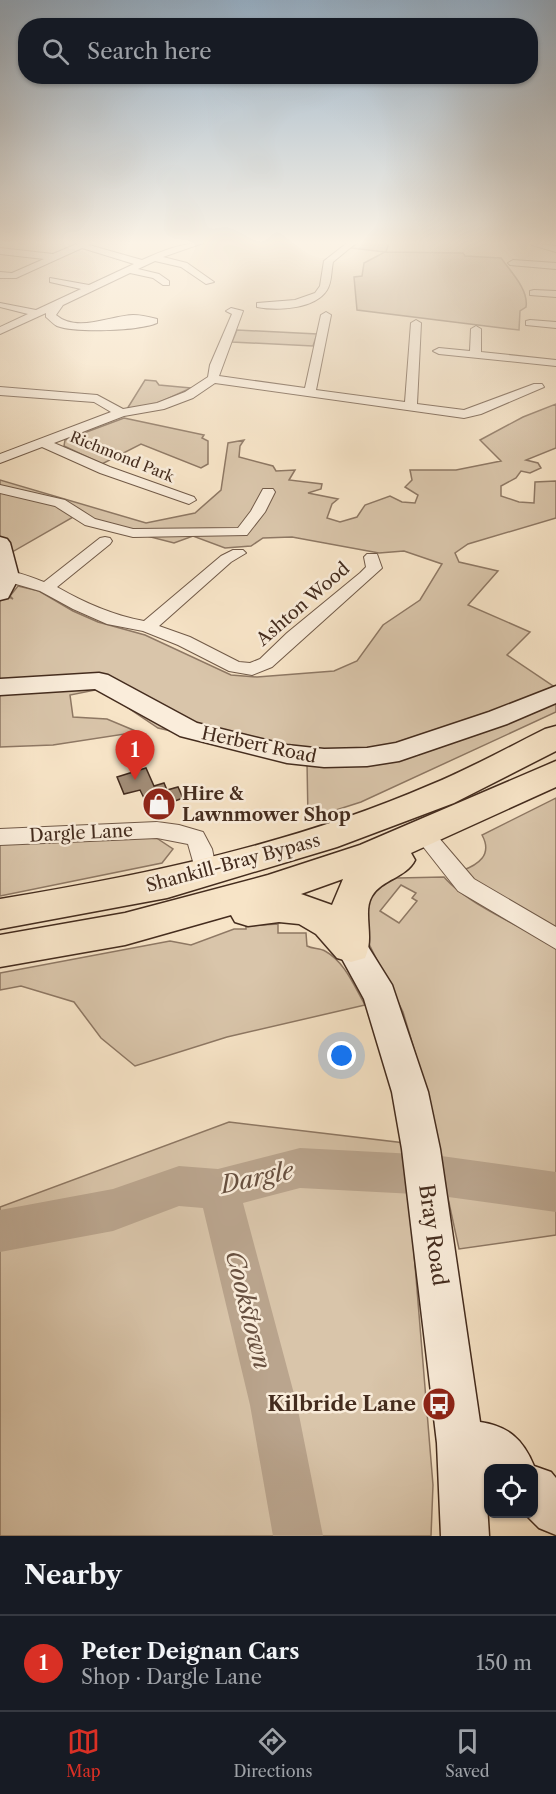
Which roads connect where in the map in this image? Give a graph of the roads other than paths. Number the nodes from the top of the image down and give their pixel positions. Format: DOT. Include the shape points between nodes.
graph roads {
  1 [pos="33,315"];
  2 [pos="50,315"];
  3 [pos="237,315"];
  4 [pos="326,315"];
  5 [pos="416,323"];
  6 [pos="530,323"];
  7 [pos="100,324"];
  8 [pos="556,325"];
  9 [pos="476,329"];
  10 [pos="0,331"];
  11 [pos="439,351"];
  12 [pos="475,354"];
  13 [pos="556,363"];
  14 [pos="213,380"];
  15 [pos="538,387"];
  16 [pos="0,391"];
  17 [pos="310,391"];
  18 [pos="411,406"];
  19 [pos="121,413"];
  20 [pos="43,443"];
  21 [pos="0,459"];
  22 [pos="0,489"];
  23 [pos="268,492"];
  24 [pos="189,500"];
  25 [pos="105,541"];
  26 [pos="0,543"];
  27 [pos="238,553"];
  28 [pos="372,557"];
  29 [pos="4,585"];
  30 [pos="46,588"];
  31 [pos="147,627"];
  32 [pos="0,687"];
  33 [pos="556,694"];
  34 [pos="556,726"];
  35 [pos="556,737"];
  36 [pos="556,773"];
  37 [pos="556,779"];
  38 [pos="342,832"];
  39 [pos="0,837"];
  40 [pos="432,844"];
  41 [pos="206,873"];
  42 [pos="0,914"];
  43 [pos="125,929"];
  44 [pos="556,939"];
  45 [pos="351,946"];
  46 [pos="0,951"];
  47 [pos="460,1443"];
  48 [pos="509,1464"];
  49 [pos="538,1493"];
  50 [pos="556,1511"];
  51 [pos="465,1536"];
  1 -- 10 [label="street"];
  2 -- 7 [label="street" via="59,323"];
  3 -- 14 [label="street"];
  4 -- 17 [label="street"];
  5 -- 18 [label="street"];
  6 -- 8 [label="street"];
  9 -- 12 [label="street"];
  11 -- 12 [label="street"];
  12 -- 13 [label="street"];
  14 -- 17 [label="street"];
  14 -- 19 [label="street, Richmond Park" via="160,406"];
  15 -- 18 [label="street" via="464,414"];
  16 -- 19 [label="street" via="97,399"];
  17 -- 18 [label="street"];
  19 -- 20 [label="street, Richmond Park"];
  20 -- 21 [label="street, Richmond Park"];
  20 -- 24 [label="street, Richmond Park"];
  22 -- 23 [label="street" via="60,503 90,522 133,532 178,534 242,532"];
  25 -- 30 [label="street"];
  26 -- 29 [label="street"];
  27 -- 31 [label="street"];
  28 -- 31 [label="street, Ashton Wood" via="374,568 366,576 260,667 235,667"];
  29 -- 30 [label="street, Ashton Wood" via="17,578"];
  30 -- 31 [label="street, Ashton Wood" via="113,620"];
  32 -- 33 [label="street, Herbert Road" via="99,681 189,730 287,754 333,758 399,752"];
  34 -- 38 [label="highway" via="462,777 361,819"];
  35 -- 38 [label="highway, Shankill-Bray Bypass" via="442,794"];
  36 -- 43 [label="highway, Shankill-Bray Bypass" via="373,855 268,890"];
  37 -- 40 [label="highway" via="475,825"];
  38 -- 41 [label="highway, Shankill-Bray Bypass"];
  39 -- 41 [label="street, Dargle Lane" via="157,830 179,833 196,838"];
  40 -- 44 [label="street" via="466,885"];
  40 -- 45 [label="highway" via="377,870 354,891 349,908"];
  41 -- 42 [label="highway, Shankill-Bray Bypass"];
  43 -- 45 [label="highway" via="280,906 326,919 338,927"];
  43 -- 46 [label="highway, Shankill-Bray Bypass"];
  45 -- 47 [label="street, Bray Road" via="380,995 410,1092 428,1197"];
  47 -- 48 [label="street" via="495,1447"];
  47 -- 51 [label="street, Bray Road"];
  49 -- 50 [label="street"];
}
